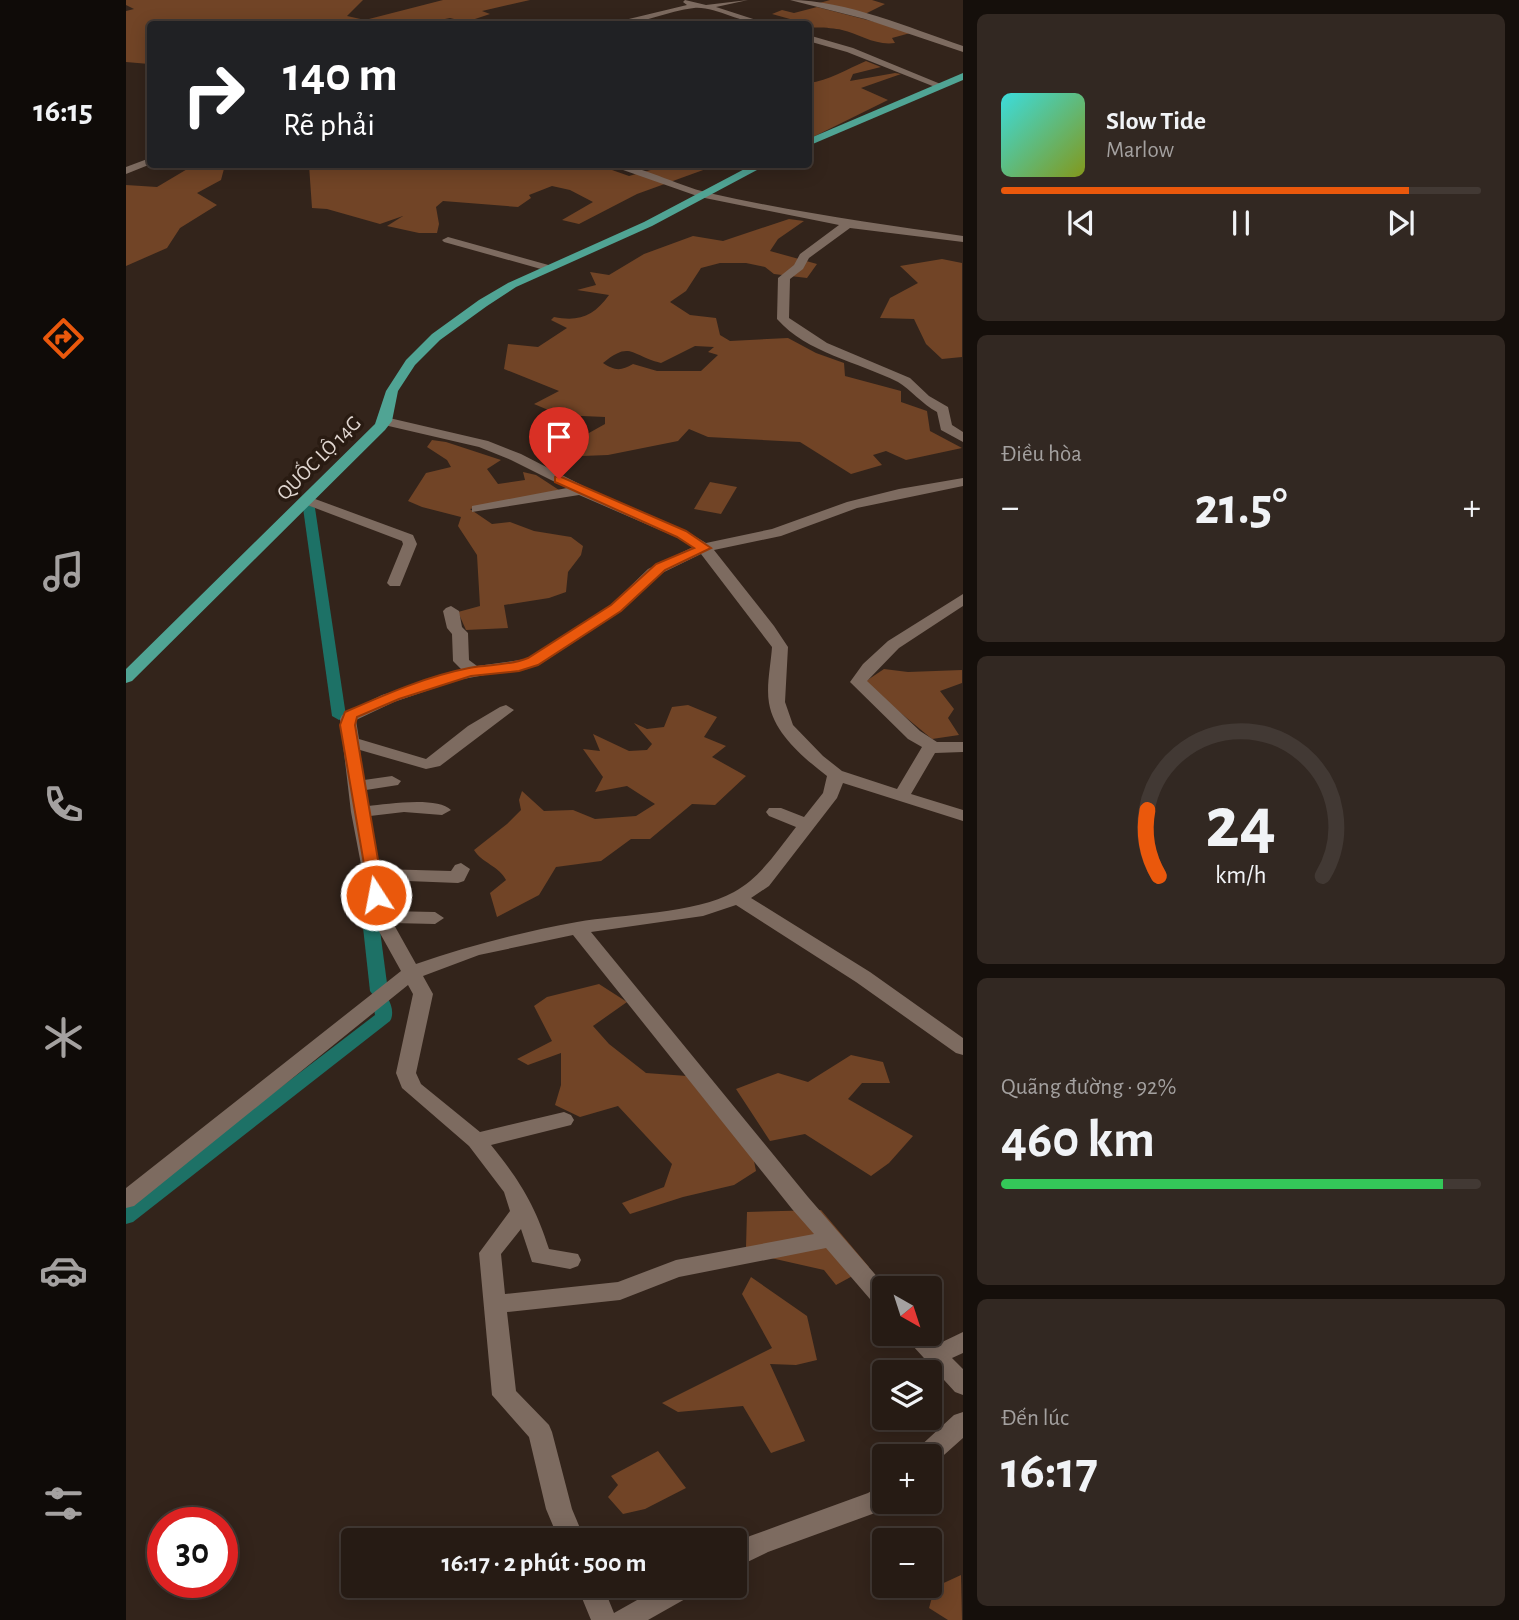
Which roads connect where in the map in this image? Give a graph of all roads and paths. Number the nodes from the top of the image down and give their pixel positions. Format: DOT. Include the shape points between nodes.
graph roads {
  1 [pos="682,0"];
  2 [pos="744,0"];
  3 [pos="794,0"];
  4 [pos="699,6"];
  5 [pos="626,21"];
  6 [pos="754,21"];
  7 [pos="812,39"];
  8 [pos="962,49"];
  9 [pos="962,76"];
  10 [pos="938,85"];
  11 [pos="812,142"];
  12 [pos="147,163"];
  13 [pos="623,168"];
  14 [pos="755,168"];
  15 [pos="126,171"];
  16 [pos="704,195"];
  17 [pos="848,224"];
  18 [pos="962,239"];
  19 [pos="448,240"];
  20 [pos="548,268"];
  21 [pos="385,421"];
  22 [pos="962,438"];
  23 [pos="962,482"];
  24 [pos="581,491"];
  25 [pos="307,500"];
  26 [pos="477,509"];
  27 [pos="704,548"];
  28 [pos="395,583"];
  29 [pos="962,598"];
  30 [pos="451,611"];
  31 [pos="473,671"];
  32 [pos="126,678"];
  33 [pos="506,710"];
  34 [pos="351,742"];
  35 [pos="933,747"];
  36 [pos="962,747"];
  37 [pos="836,775"];
  38 [pos="392,781"];
  39 [pos="357,786"];
  40 [pos="902,796"];
  41 [pos="442,810"];
  42 [pos="360,812"];
  43 [pos="775,812"];
  44 [pos="962,816"];
  45 [pos="807,825"];
  46 [pos="461,869"];
  47 [pos="372,874"];
  48 [pos="738,898"];
  49 [pos="380,917"];
  50 [pos="435,918"];
  51 [pos="578,928"];
  52 [pos="411,973"];
  53 [pos="962,1048"];
  54 [pos="564,1121"];
  55 [pos="476,1141"];
  56 [pos="126,1200"];
  57 [pos="520,1212"];
  58 [pos="831,1239"];
  59 [pos="570,1260"];
  60 [pos="872,1286"];
  61 [pos="494,1304"];
  62 [pos="962,1341"];
  63 [pos="926,1346"];
  64 [pos="936,1356"];
  65 [pos="962,1385"];
  66 [pos="962,1422"];
  67 [pos="939,1444"];
  68 [pos="872,1503"];
  69 [pos="567,1528"];
  70 [pos="747,1551"];
  71 [pos="595,1598"];
  72 [pos="663,1598"];
  73 [pos="604,1620"];
  74 [pos="624,1620"];
  1 -- 4 [label="street"];
  2 -- 4 [label="street"];
  3 -- 8 [label="street" via="869,17"];
  4 -- 5 [label="street"];
  4 -- 6 [label="street"];
  7 -- 10 [label="street"];
  9 -- 10 [label="main road"];
  10 -- 11 [label="main road"];
  12 -- 15 [label="street"];
  13 -- 16 [label="street"];
  14 -- 16 [label="main road, QUỐC LỘ 14G"];
  16 -- 17 [label="street"];
  16 -- 20 [label="main road, QUỐC LỘ 14G"];
  17 -- 18 [label="street"];
  17 -- 22 [label="street" via="804,256 799,267 784,278 783,319 822,346 905,381 939,407 946,427"];
  19 -- 20 [label="street"];
  20 -- 21 [label="main road, QUỐC LỘ 14G" via="483,303 436,337 391,391"];
  21 -- 24 [label="street" via="483,444"];
  21 -- 25 [label="main road, QUỐC LỘ 14G"];
  23 -- 27 [label="street" via="887,496 776,533"];
  24 -- 26 [label="street"];
  24 -- 27 [label="street"];
  25 -- 28 [label="street" via="408,538 410,544"];
  25 -- 32 [label="main road, QUỐC LỘ 14G"];
  27 -- 31 [label="street" via="660,567 616,608 533,662"];
  27 -- 37 [label="street" via="780,647 777,702 785,726"];
  29 -- 35 [label="street" via="892,643 858,682"];
  30 -- 31 [label="street" via="460,634 461,661"];
  31 -- 34 [label="street" via="350,715"];
  33 -- 34 [label="street" via="426,764"];
  34 -- 39 [label="street"];
  35 -- 36 [label="street"];
  35 -- 40 [label="street"];
  37 -- 40 [label="street"];
  37 -- 45 [label="street" via="831,794"];
  38 -- 39 [label="street"];
  39 -- 42 [label="street"];
  40 -- 44 [label="street"];
  41 -- 42 [label="street" via="404,807"];
  42 -- 47 [label="street"];
  43 -- 45 [label="street"];
  45 -- 48 [label="street" via="763,882"];
  46 -- 47 [label="street" via="458,877"];
  47 -- 49 [label="street"];
  48 -- 51 [label="street" via="703,910"];
  48 -- 53 [label="street" via="863,977"];
  49 -- 50 [label="street"];
  49 -- 52 [label="street"];
  51 -- 52 [label="street" via="475,950"];
  51 -- 58 [label="street"];
  52 -- 55 [label="street" via="423,995 406,1073 412,1088"];
  52 -- 56 [label="street"];
  54 -- 55 [label="street"];
  55 -- 57 [label="street" via="514,1189"];
  57 -- 59 [label="street" via="528,1217 540,1256"];
  57 -- 61 [label="street" via="490,1253"];
  58 -- 60 [label="street"];
  58 -- 61 [label="street" via="676,1269 620,1291"];
  61 -- 69 [label="street" via="504,1395 540,1432"];
  62 -- 64 [label="street"];
  63 -- 64 [label="street"];
  64 -- 65 [label="street"];
  66 -- 67 [label="street"];
  68 -- 70 [label="street"];
  71 -- 73 [label="street"];
  72 -- 74 [label="street"];
}
